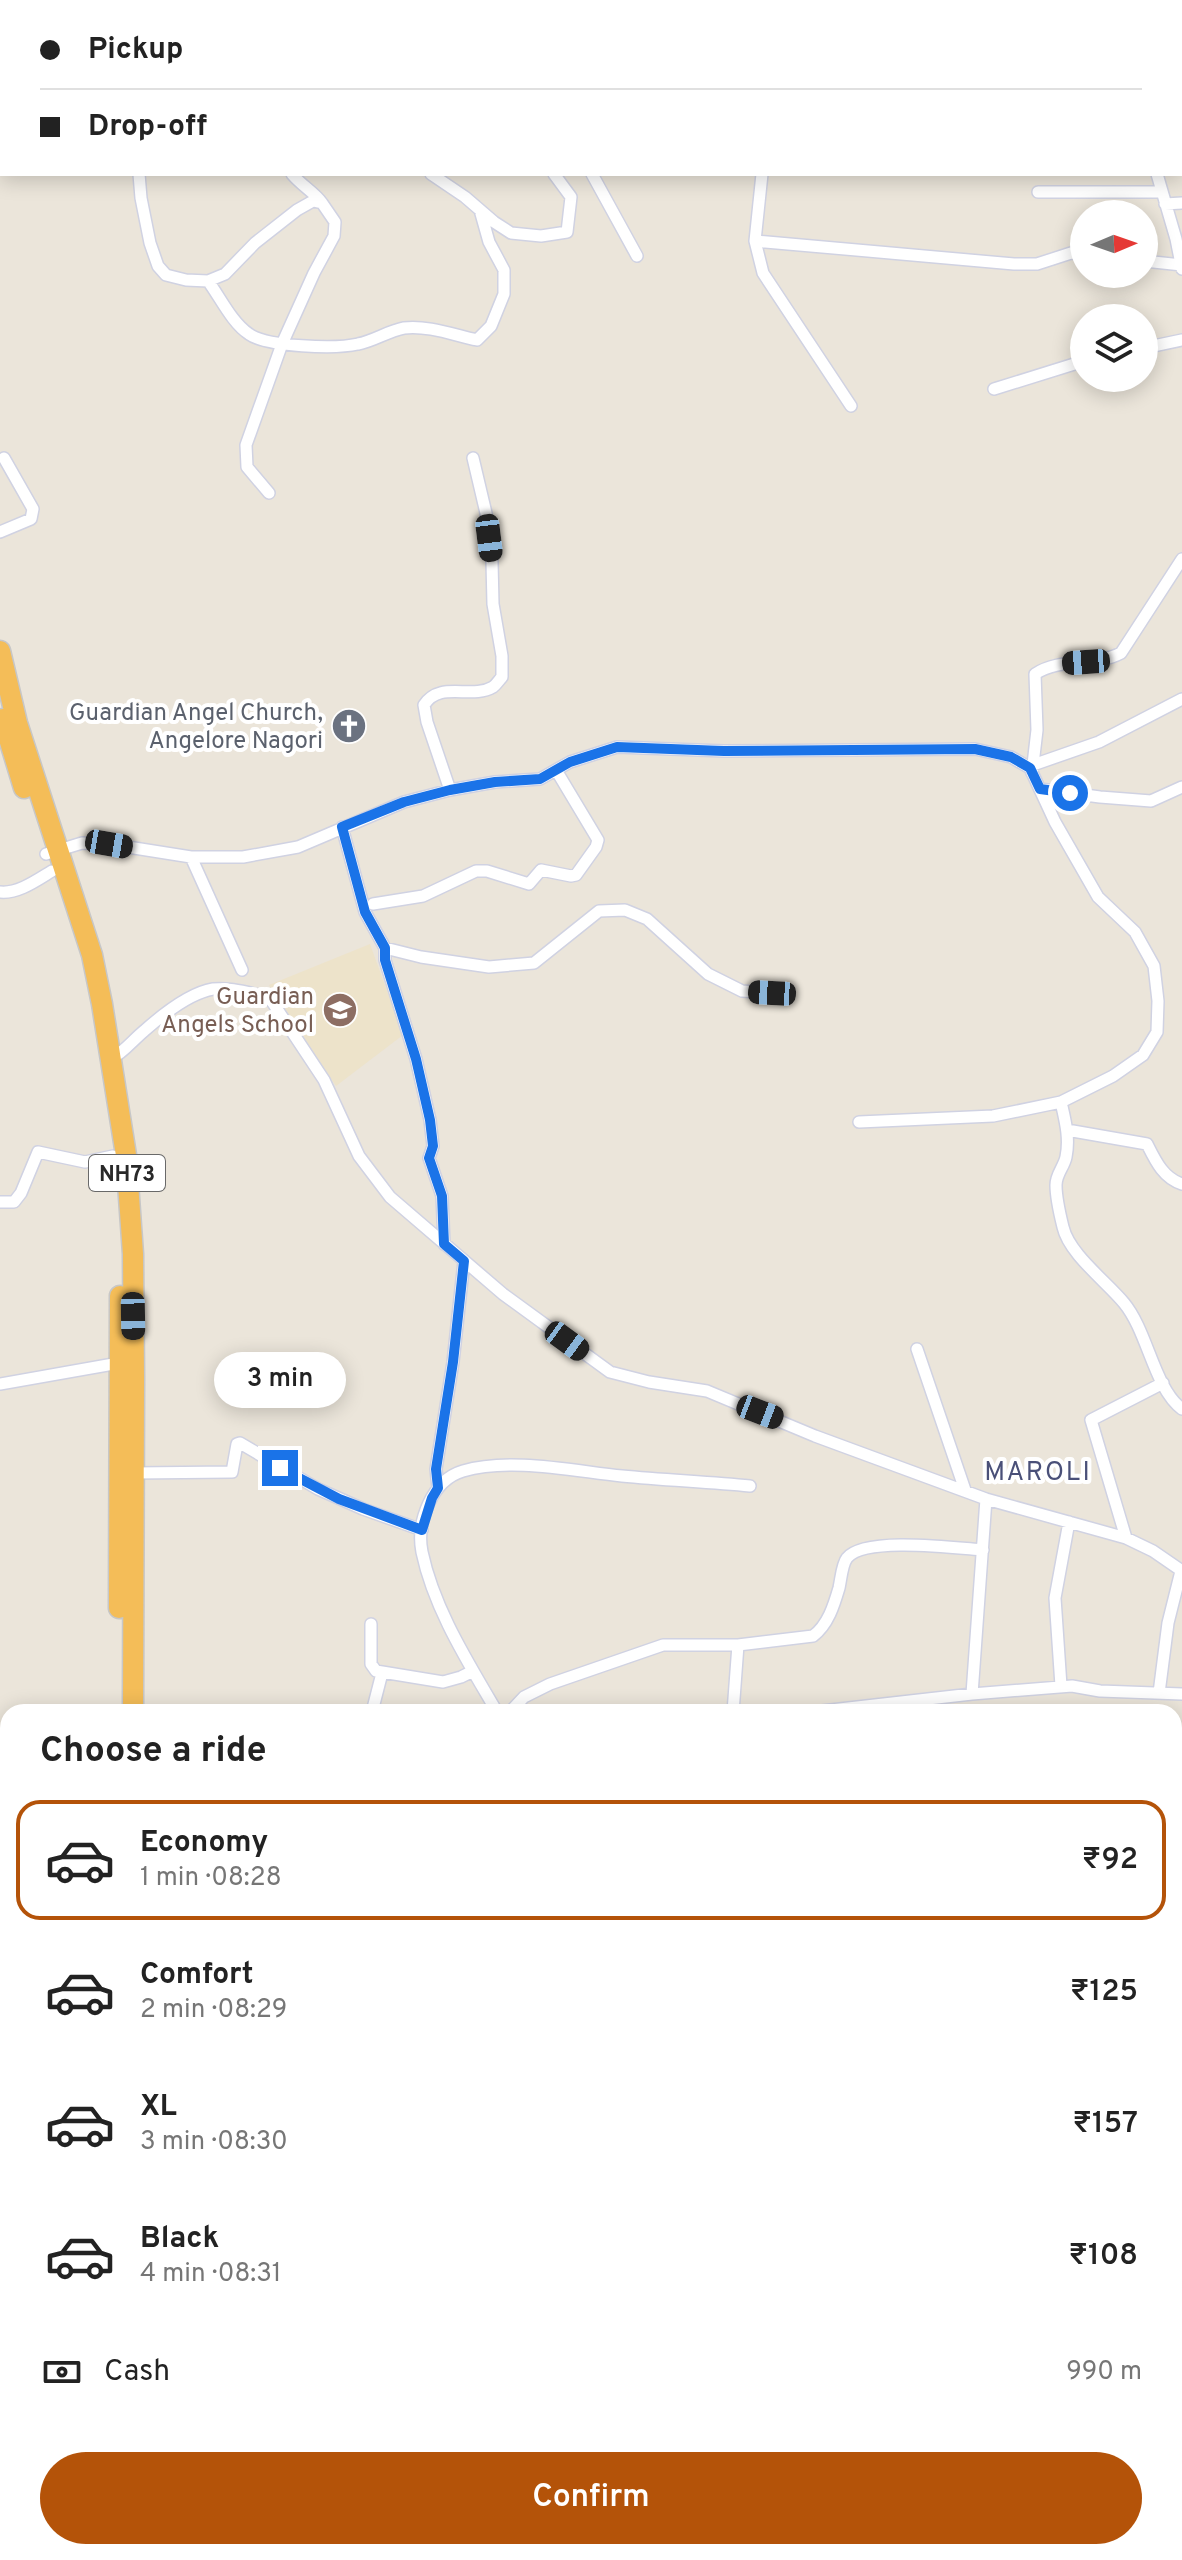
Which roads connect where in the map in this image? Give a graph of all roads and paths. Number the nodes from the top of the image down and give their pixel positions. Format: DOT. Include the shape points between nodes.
graph roads {
  1 [pos="139,176"];
  2 [pos="294,176"];
  3 [pos="434,176"];
  4 [pos="555,176"];
  5 [pos="593,176"];
  6 [pos="762,176"];
  7 [pos="1158,176"];
  8 [pos="1038,192"];
  9 [pos="1164,198"];
  10 [pos="322,203"];
  11 [pos="1182,203"];
  12 [pos="480,210"];
  13 [pos="755,241"];
  14 [pos="1070,253"];
  15 [pos="637,256"];
  16 [pos="1158,263"];
  17 [pos="1182,266"];
  18 [pos="208,281"];
  19 [pos="1182,340"];
  20 [pos="282,344"];
  21 [pos="1158,345"];
  22 [pos="1070,365"];
  23 [pos="994,389"];
  24 [pos="851,406"];
  25 [pos="4,458"];
  26 [pos="473,458"];
  27 [pos="269,493"];
  28 [pos="0,532"];
  29 [pos="1182,559"];
  30 [pos="0,651"];
  31 [pos="1182,699"];
  32 [pos="0,708"];
  33 [pos="4,740"];
  34 [pos="1033,769"];
  35 [pos="556,770"];
  36 [pos="1182,787"];
  37 [pos="1040,789"];
  38 [pos="450,790"];
  39 [pos="342,827"];
  40 [pos="191,857"];
  41 [pos="52,858"];
  42 [pos="0,892"];
  43 [pos="373,904"];
  44 [pos="385,948"];
  45 [pos="242,970"];
  46 [pos="772,993"];
  47 [pos="111,1059"];
  48 [pos="1061,1102"];
  49 [pos="859,1122"];
  50 [pos="1067,1130"];
  51 [pos="113,1156"];
  52 [pos="1182,1184"];
  53 [pos="0,1202"];
  54 [pos="444,1244"];
  55 [pos="464,1261"];
  56 [pos="917,1349"];
  57 [pos="119,1363"];
  58 [pos="1163,1383"];
  59 [pos="0,1384"];
  60 [pos="1182,1409"];
  61 [pos="134,1473"];
  62 [pos="750,1486"];
  63 [pos="438,1488"];
  64 [pos="965,1490"];
  65 [pos="986,1499"];
  66 [pos="1069,1522"];
  67 [pos="422,1530"];
  68 [pos="1126,1538"];
  69 [pos="983,1550"];
  70 [pos="1182,1571"];
  71 [pos="371,1624"];
  72 [pos="738,1645"];
  73 [pos="473,1671"];
  74 [pos="382,1673"];
  75 [pos="1061,1686"];
  76 [pos="1159,1693"];
  77 [pos="972,1694"];
  78 [pos="1182,1694"];
  79 [pos="120,1704"];
  80 [pos="133,1704"];
  81 [pos="374,1704"];
  82 [pos="492,1704"];
  83 [pos="517,1704"];
  84 [pos="734,1704"];
  85 [pos="884,1704"];
  1 -- 18 [label="street" via="158,266 166,275"];
  2 -- 10 [label="street"];
  3 -- 12 [label="street"];
  4 -- 12 [label="street" via="571,197 567,232 511,233"];
  5 -- 15 [label="street"];
  6 -- 13 [label="street"];
  7 -- 9 [label="street"];
  8 -- 9 [label="street"];
  9 -- 11 [label="street"];
  9 -- 17 [label="street"];
  10 -- 18 [label="street" via="313,201 297,210 225,274"];
  10 -- 20 [label="street" via="335,222 334,236"];
  12 -- 20 [label="street" via="504,270 504,294 491,326 477,340 403,328 358,344"];
  13 -- 14 [label="street" via="1014,264 1037,264"];
  13 -- 24 [label="street" via="763,273"];
  16 -- 17 [label="street"];
  18 -- 20 [label="street" via="250,336"];
  19 -- 21 [label="street"];
  20 -- 27 [label="street" via="246,445 247,467"];
  22 -- 23 [label="street"];
  25 -- 28 [label="street" via="33,509 31,519"];
  26 -- 38 [label="street" via="486,513 502,677 492,688 430,695 424,705"];
  29 -- 34 [label="street" via="1121,653 1107,660 1047,666 1035,674"];
  30 -- 41 [label="highway, NH73"];
  31 -- 34 [label="street"];
  32 -- 33 [label="highway, NH73"];
  33 -- 41 [label="highway, NH73"];
  34 -- 35 [label="street" via="1011,757 975,749 724,751 638,746 617,747"];
  34 -- 37 [label="street"];
  35 -- 38 [label="street" via="540,779"];
  35 -- 43 [label="street" via="598,840 576,875 541,870 529,884 476,871 423,896"];
  36 -- 37 [label="street" via="1151,801"];
  37 -- 48 [label="street" via="1098,897 1135,932 1154,966 1158,1001 1157,1032 1143,1055"];
  38 -- 39 [label="street"];
  39 -- 40 [label="street" via="298,847 243,857"];
  39 -- 44 [label="street" via="365,912"];
  40 -- 41 [label="street" via="82,843"];
  40 -- 45 [label="street"];
  41 -- 42 [label="street" via="30,885"];
  41 -- 47 [label="highway, NH73" via="92,955"];
  41 -- 51 [label="highway, NH73" via="81,963"];
  44 -- 46 [label="street" via="489,967 534,963 599,911 625,910 647,919 708,974 742,991"];
  44 -- 54 [label="street" via="430,1120 429,1158 442,1196"];
  47 -- 54 [label="street" via="151,1025 202,993 214,989 269,997 324,1080 359,1156 390,1197"];
  47 -- 61 [label="highway, NH73" via="126,1155 133,1254"];
  48 -- 49 [label="street" via="993,1116"];
  48 -- 50 [label="street"];
  50 -- 52 [label="street" via="1147,1144 1172,1181"];
  50 -- 58 [label="street" via="1066,1161 1056,1185 1063,1230 1124,1303"];
  51 -- 53 [label="street" via="85,1162 38,1152 21,1193 14,1202"];
  51 -- 57 [label="highway, NH73"];
  54 -- 55 [label="street"];
  55 -- 63 [label="street" via="436,1469"];
  55 -- 64 [label="street" via="610,1372 707,1391"];
  56 -- 64 [label="street"];
  57 -- 59 [label="street"];
  57 -- 79 [label="highway, NH73"];
  58 -- 60 [label="street" via="1170,1400"];
  58 -- 68 [label="street" via="1091,1420"];
  61 -- 67 [label="street" via="232,1472 240,1443 318,1489"];
  61 -- 80 [label="highway, NH73"];
  62 -- 63 [label="street" via="513,1465 461,1471"];
  63 -- 67 [label="street"];
  64 -- 65 [label="street"];
  65 -- 66 [label="street"];
  65 -- 69 [label="street"];
  66 -- 68 [label="street"];
  66 -- 75 [label="street" via="1055,1598"];
  67 -- 73 [label="street" via="421,1549 432,1585"];
  68 -- 70 [label="street"];
  69 -- 72 [label="street" via="896,1544 859,1549 847,1558 821,1631"];
  69 -- 77 [label="street"];
  70 -- 76 [label="street" via="1168,1623"];
  71 -- 74 [label="street" via="371,1664"];
  72 -- 83 [label="street" via="663,1645 550,1684"];
  72 -- 84 [label="street"];
  73 -- 74 [label="street" via="443,1682"];
  73 -- 82 [label="street"];
  74 -- 81 [label="street"];
  75 -- 76 [label="street"];
  75 -- 77 [label="street"];
  76 -- 78 [label="street"];
  77 -- 85 [label="street"];
}
